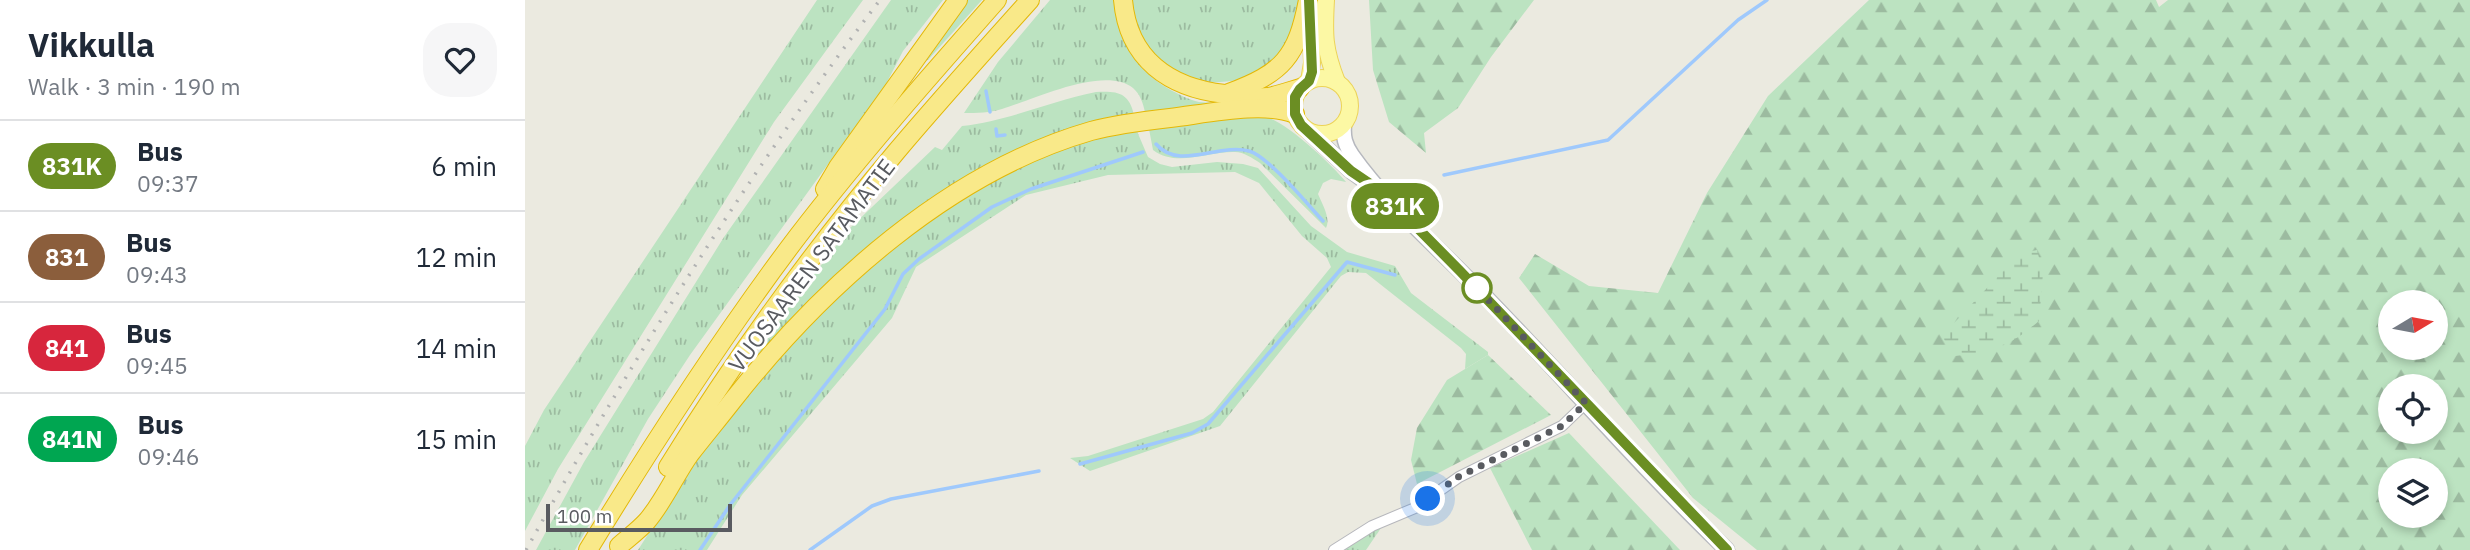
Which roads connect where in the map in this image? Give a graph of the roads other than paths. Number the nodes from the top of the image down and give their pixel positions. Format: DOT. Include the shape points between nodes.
graph roads {
  1 [pos="958,0"];
  2 [pos="997,0"];
  3 [pos="1030,0"];
  4 [pos="1123,0"];
  5 [pos="1308,0"];
  6 [pos="1326,0"];
  7 [pos="1337,82"];
  8 [pos="1304,85"];
  9 [pos="1226,95"];
  10 [pos="1295,114"];
  11 [pos="1344,125"];
  12 [pos="1309,132"];
  13 [pos="1382,192"];
  14 [pos="800,234"];
  15 [pos="1586,403"];
  16 [pos="618,548"];
  17 [pos="588,550"];
  18 [pos="1334,550"];
  19 [pos="1727,550"];
  1 -- 14 [label="highway" via="838,167"];
  2 -- 14 [label="highway, VUOSAAREN SATAMATIE"];
  3 -- 16 [label="highway, VUOSAAREN SATAMATIE" via="896,152 783,296 692,427"];
  4 -- 9 [label="highway" via="1135,43 1155,67 1182,85"];
  5 -- 8 [label="main road" via="1312,63"];
  5 -- 9 [label="highway" via="1303,27 1289,57 1263,79"];
  6 -- 7 [label="main road" via="1324,38"];
  7 -- 8 [label="main road" via="1328,78"];
  7 -- 11 [label="main road" via="1351,105"];
  8 -- 9 [label="highway" via="1268,97"];
  8 -- 10 [label="main road" via="1295,97"];
  10 -- 12 [label="main road"];
  10 -- 16 [label="highway" via="1268,107 1092,131 1007,163 967,186 879,250 825,297 731,403 647,521"];
  11 -- 12 [label="main road" via="1330,134"];
  11 -- 13 [label="main road" via="1343,138 1350,152"];
  12 -- 13 [label="main road"];
  13 -- 15 [label="main road"];
  14 -- 17 [label="highway, VUOSAAREN SATAMATIE" via="673,413"];
  15 -- 18 [label="street" via="1562,426 1458,477 1415,508 1372,526"];
  15 -- 19 [label="main road"];
}
